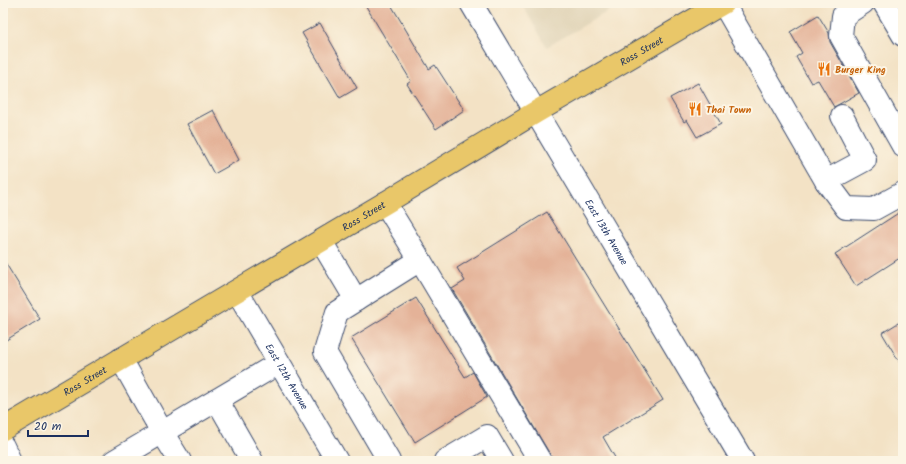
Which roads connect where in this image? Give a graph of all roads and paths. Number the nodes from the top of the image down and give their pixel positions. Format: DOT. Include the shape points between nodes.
graph roads {
  1 [pos="471,3"];
  2 [pos="723,3"];
  3 [pos="863,3"];
  4 [pos="884,3"];
  5 [pos="903,35"];
  6 [pos="536,112"];
  7 [pos="842,116"];
  8 [pos="903,146"];
  9 [pos="826,181"];
  10 [pos="903,193"];
  11 [pos="385,203"];
  12 [pos="321,241"];
  13 [pos="420,260"];
  14 [pos="237,291"];
  15 [pos="356,300"];
  16 [pos="121,359"];
  17 [pos="279,363"];
  18 [pos="217,400"];
  19 [pos="3,429"];
  20 [pos="162,432"];
  21 [pos="3,446"];
  22 [pos="10,461"];
  23 [pos="114,461"];
  24 [pos="180,461"];
  25 [pos="252,461"];
  26 [pos="337,461"];
  27 [pos="389,461"];
  28 [pos="444,461"];
  29 [pos="502,461"];
  30 [pos="540,461"];
  31 [pos="743,461"];
  1 -- 6 [label="street, East 13th Avenue"];
  2 -- 6 [label="main road, Ross Street"];
  2 -- 9 [label="street"];
  3 -- 8 [label="street" via="843,16 841,36"];
  4 -- 5 [label="street"];
  6 -- 11 [label="main road, Ross Street"];
  6 -- 31 [label="street, East 13th Avenue"];
  7 -- 9 [label="street" via="865,160"];
  9 -- 10 [label="street" via="846,208 874,209"];
  11 -- 12 [label="main road, Ross Street"];
  11 -- 13 [label="street"];
  12 -- 14 [label="main road, Ross Street"];
  12 -- 15 [label="street"];
  13 -- 15 [label="street"];
  13 -- 30 [label="street"];
  14 -- 16 [label="main road, Ross Street"];
  14 -- 17 [label="street, East 12th Avenue"];
  15 -- 27 [label="street" via="336,312 325,352"];
  16 -- 19 [label="main road, Ross Street"];
  16 -- 20 [label="street"];
  17 -- 18 [label="street"];
  17 -- 26 [label="street, East 12th Avenue"];
  18 -- 20 [label="street"];
  18 -- 25 [label="street"];
  20 -- 23 [label="street"];
  20 -- 24 [label="street"];
  21 -- 22 [label="street"];
  28 -- 29 [label="street" via="487,436"];
}
